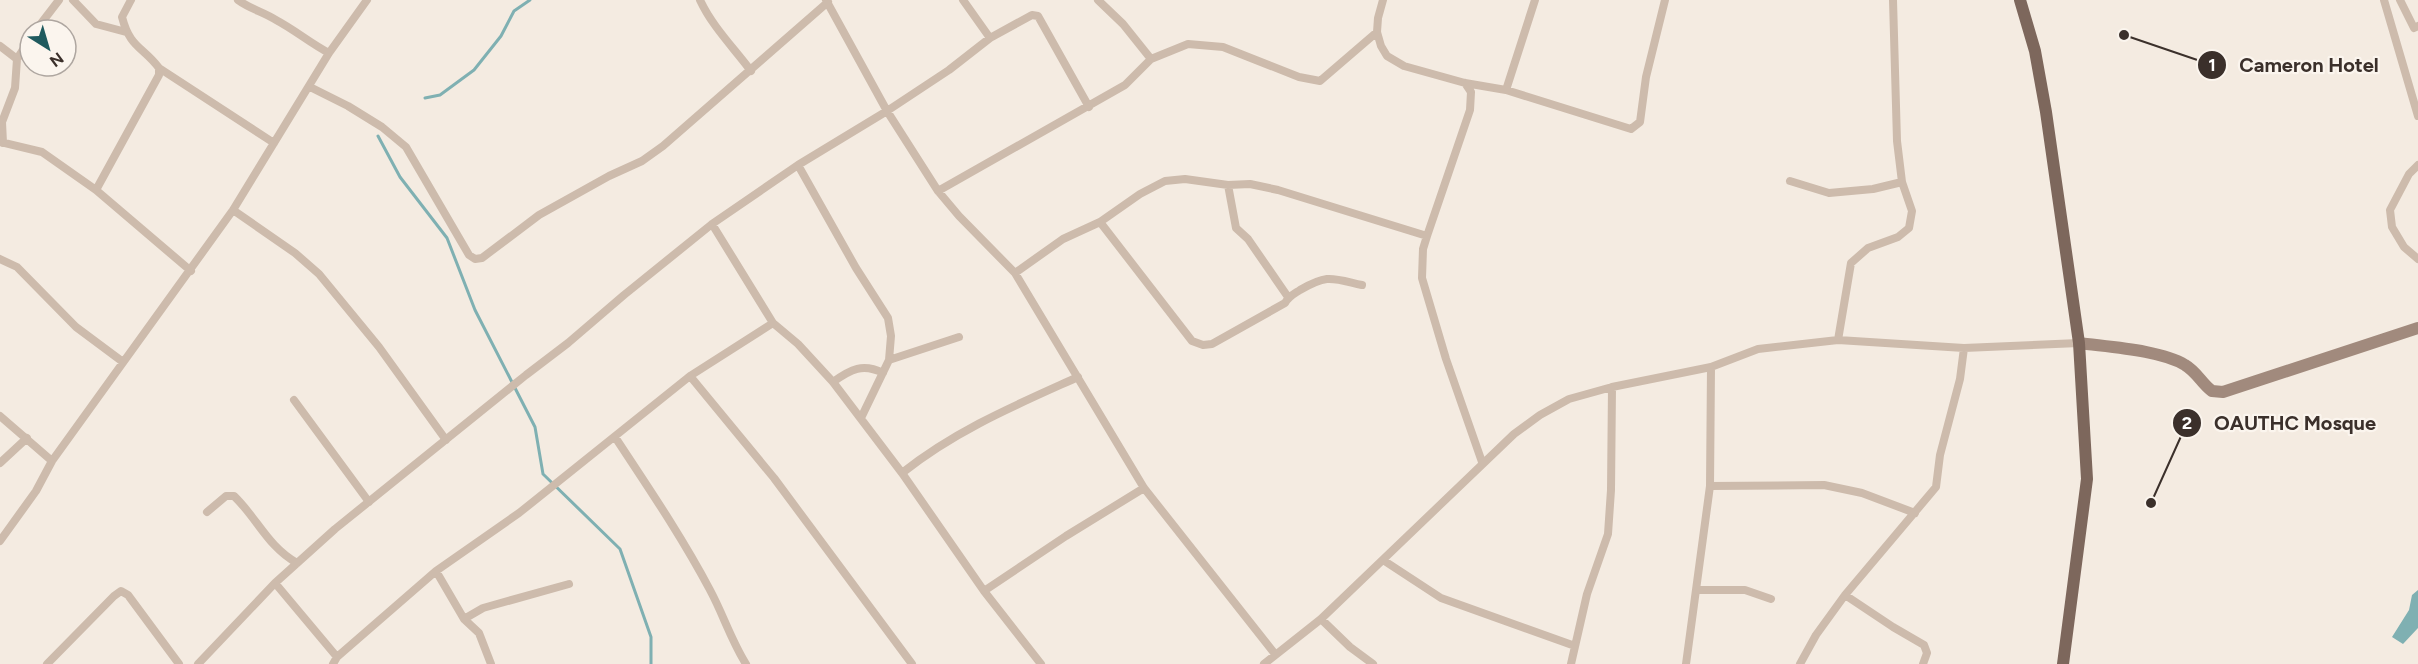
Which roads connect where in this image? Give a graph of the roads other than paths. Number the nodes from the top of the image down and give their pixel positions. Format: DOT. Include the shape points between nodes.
graph roads {
  1 [pos="59,0"];
  2 [pos="73,0"];
  3 [pos="131,0"];
  4 [pos="238,0"];
  5 [pos="367,0"];
  6 [pos="700,0"];
  7 [pos="963,0"];
  8 [pos="1098,0"];
  9 [pos="1383,0"];
  10 [pos="1535,0"];
  11 [pos="1665,0"];
  12 [pos="1893,0"];
  13 [pos="2020,0"];
  14 [pos="2384,0"];
  15 [pos="2400,0"];
  16 [pos="827,1"];
  17 [pos="45,18"];
  18 [pos="2418,26"];
  19 [pos="126,32"];
  20 [pos="1377,32"];
  21 [pos="990,38"];
  22 [pos="0,46"];
  23 [pos="329,53"];
  24 [pos="17,58"];
  25 [pos="1151,59"];
  26 [pos="159,68"];
  27 [pos="751,70"];
  28 [pos="1465,83"];
  29 [pos="310,87"];
  30 [pos="1506,90"];
  31 [pos="1089,107"];
  32 [pos="887,111"];
  33 [pos="2418,116"];
  34 [pos="1,142"];
  35 [pos="274,143"];
  36 [pos="798,165"];
  37 [pos="2418,165"];
  38 [pos="1790,181"];
  39 [pos="1902,182"];
  40 [pos="1228,185"];
  41 [pos="96,190"];
  42 [pos="938,191"];
  43 [pos="233,210"];
  44 [pos="1100,222"];
  45 [pos="712,224"];
  46 [pos="1427,236"];
  47 [pos="0,259"];
  48 [pos="2418,259"];
  49 [pos="190,271"];
  50 [pos="1016,273"];
  51 [pos="1362,285"];
  52 [pos="1288,297"];
  53 [pos="773,323"];
  54 [pos="2418,328"];
  55 [pos="959,337"];
  56 [pos="1838,340"];
  57 [pos="2079,343"];
  58 [pos="1964,348"];
  59 [pos="890,360"];
  60 [pos="123,362"];
  61 [pos="1711,367"];
  62 [pos="883,373"];
  63 [pos="690,376"];
  64 [pos="1078,377"];
  65 [pos="833,382"];
  66 [pos="1612,387"];
  67 [pos="294,400"];
  68 [pos="0,416"];
  69 [pos="861,418"];
  70 [pos="615,437"];
  71 [pos="27,438"];
  72 [pos="446,440"];
  73 [pos="52,461"];
  74 [pos="1482,462"];
  75 [pos="0,463"];
  76 [pos="902,473"];
  77 [pos="1710,486"];
  78 [pos="1144,488"];
  79 [pos="369,502"];
  80 [pos="207,512"];
  81 [pos="1914,513"];
  82 [pos="0,541"];
  83 [pos="1383,560"];
  84 [pos="297,563"];
  85 [pos="436,571"];
  86 [pos="275,583"];
  87 [pos="569,584"];
  88 [pos="1696,590"];
  89 [pos="984,591"];
  90 [pos="1845,595"];
  91 [pos="1771,599"];
  92 [pos="464,619"];
  93 [pos="1321,619"];
  94 [pos="1575,646"];
  95 [pos="1275,654"];
  96 [pos="335,660"];
  97 [pos="47,664"];
  98 [pos="179,664"];
  99 [pos="198,664"];
  100 [pos="491,664"];
  101 [pos="746,664"];
  102 [pos="912,664"];
  103 [pos="1041,664"];
  104 [pos="1264,664"];
  105 [pos="1373,664"];
  106 [pos="1571,664"];
  107 [pos="1686,664"];
  108 [pos="1800,664"];
  109 [pos="1923,664"];
  110 [pos="2063,664"];
  1 -- 17 [label="street"];
  2 -- 19 [label="street" via="96,24"];
  3 -- 19 [label="street" via="122,17"];
  4 -- 23 [label="street"];
  5 -- 23 [label="street"];
  6 -- 27 [label="street" via="708,18"];
  7 -- 21 [label="street"];
  8 -- 25 [label="street"];
  9 -- 20 [label="street"];
  10 -- 30 [label="street"];
  11 -- 30 [label="street" via="1646,77 1640,122 1635,127 1625,128"];
  12 -- 39 [label="street"];
  13 -- 57 [label="main road" via="2035,51 2046,112"];
  14 -- 33 [label="street"];
  15 -- 18 [label="street" via="2414,27"];
  16 -- 27 [label="street"];
  16 -- 32 [label="street"];
  19 -- 26 [label="street"];
  20 -- 25 [label="street" via="1320,81 1299,77 1223,47 1188,44"];
  20 -- 28 [label="street" via="1387,56 1404,66"];
  21 -- 31 [label="street" via="1032,15 1038,16"];
  21 -- 32 [label="street"];
  22 -- 24 [label="street"];
  23 -- 29 [label="street"];
  24 -- 34 [label="street" via="15,88 2,122"];
  25 -- 31 [label="street" via="1125,85"];
  26 -- 35 [label="street"];
  26 -- 41 [label="street" via="159,75"];
  27 -- 29 [label="street" via="642,161 539,215 482,258 475,259 469,255 406,147 357,111"];
  28 -- 30 [label="street"];
  28 -- 46 [label="street" via="1471,92 1470,110"];
  29 -- 35 [label="street"];
  31 -- 42 [label="street"];
  32 -- 36 [label="street"];
  32 -- 42 [label="street"];
  34 -- 41 [label="street" via="42,153"];
  35 -- 43 [label="street"];
  36 -- 45 [label="street"];
  36 -- 59 [label="street" via="888,318"];
  37 -- 48 [label="street" via="2390,210 2392,227 2404,247"];
  38 -- 39 [label="street" via="1829,193"];
  39 -- 56 [label="street" via="1912,211 1909,228 1898,237 1868,248 1851,264"];
  40 -- 44 [label="street" via="1185,179 1165,181"];
  40 -- 46 [label="street" via="1250,184 1278,190"];
  40 -- 52 [label="street" via="1236,228"];
  41 -- 49 [label="street"];
  42 -- 50 [label="street"];
  43 -- 49 [label="street"];
  43 -- 72 [label="street" via="319,274 379,347"];
  44 -- 50 [label="street" via="1063,239"];
  44 -- 52 [label="street" via="1192,341 1212,344 1285,303"];
  45 -- 53 [label="street"];
  45 -- 72 [label="street"];
  46 -- 74 [label="street" via="1422,278"];
  47 -- 60 [label="street" via="17,267 76,327"];
  49 -- 60 [label="street"];
  50 -- 64 [label="street"];
  51 -- 52 [label="street" via="1319,279"];
  53 -- 63 [label="street"];
  53 -- 65 [label="street"];
  54 -- 57 [label="street" via="2223,392 2212,392 2179,361"];
  55 -- 59 [label="street"];
  56 -- 58 [label="street"];
  56 -- 61 [label="street" via="1758,349"];
  57 -- 58 [label="street"];
  57 -- 110 [label="main road" via="2087,480"];
  58 -- 81 [label="street" via="1936,487"];
  59 -- 62 [label="street"];
  60 -- 73 [label="street"];
  61 -- 66 [label="street"];
  61 -- 77 [label="street"];
  62 -- 65 [label="street" via="872,367 860,367"];
  62 -- 69 [label="street"];
  63 -- 70 [label="street"];
  63 -- 102 [label="street" via="774,478"];
  64 -- 76 [label="street" via="965,430"];
  64 -- 78 [label="street"];
  65 -- 69 [label="street"];
  66 -- 74 [label="street" via="1569,399 1540,415"];
  66 -- 94 [label="street" via="1608,534 1587,594"];
  67 -- 79 [label="street"];
  68 -- 71 [label="street"];
  69 -- 76 [label="street"];
  70 -- 85 [label="street"];
  70 -- 101 [label="street" via="682,540"];
  71 -- 73 [label="street"];
  71 -- 75 [label="street"];
  72 -- 79 [label="street"];
  73 -- 82 [label="street"];
  74 -- 83 [label="street"];
  76 -- 89 [label="street"];
  77 -- 81 [label="street" via="1824,485 1863,493"];
  77 -- 88 [label="street"];
  78 -- 89 [label="street"];
  78 -- 95 [label="street"];
  79 -- 84 [label="street"];
  80 -- 84 [label="street" via="226,496 234,496 262,534"];
  81 -- 90 [label="street"];
  83 -- 93 [label="street"];
  83 -- 94 [label="street" via="1441,598"];
  84 -- 86 [label="street"];
  85 -- 92 [label="street"];
  85 -- 96 [label="street"];
  86 -- 96 [label="street"];
  86 -- 99 [label="street"];
  87 -- 92 [label="street" via="483,608"];
  88 -- 91 [label="street" via="1745,590"];
  88 -- 107 [label="street"];
  89 -- 103 [label="street"];
  90 -- 108 [label="street"];
  90 -- 109 [label="street" via="1924,645 1928,652"];
  92 -- 100 [label="street" via="479,633"];
  93 -- 95 [label="street"];
  93 -- 105 [label="street"];
  94 -- 106 [label="street"];
  95 -- 104 [label="street"];
  97 -- 98 [label="street" via="121,591"];
}
